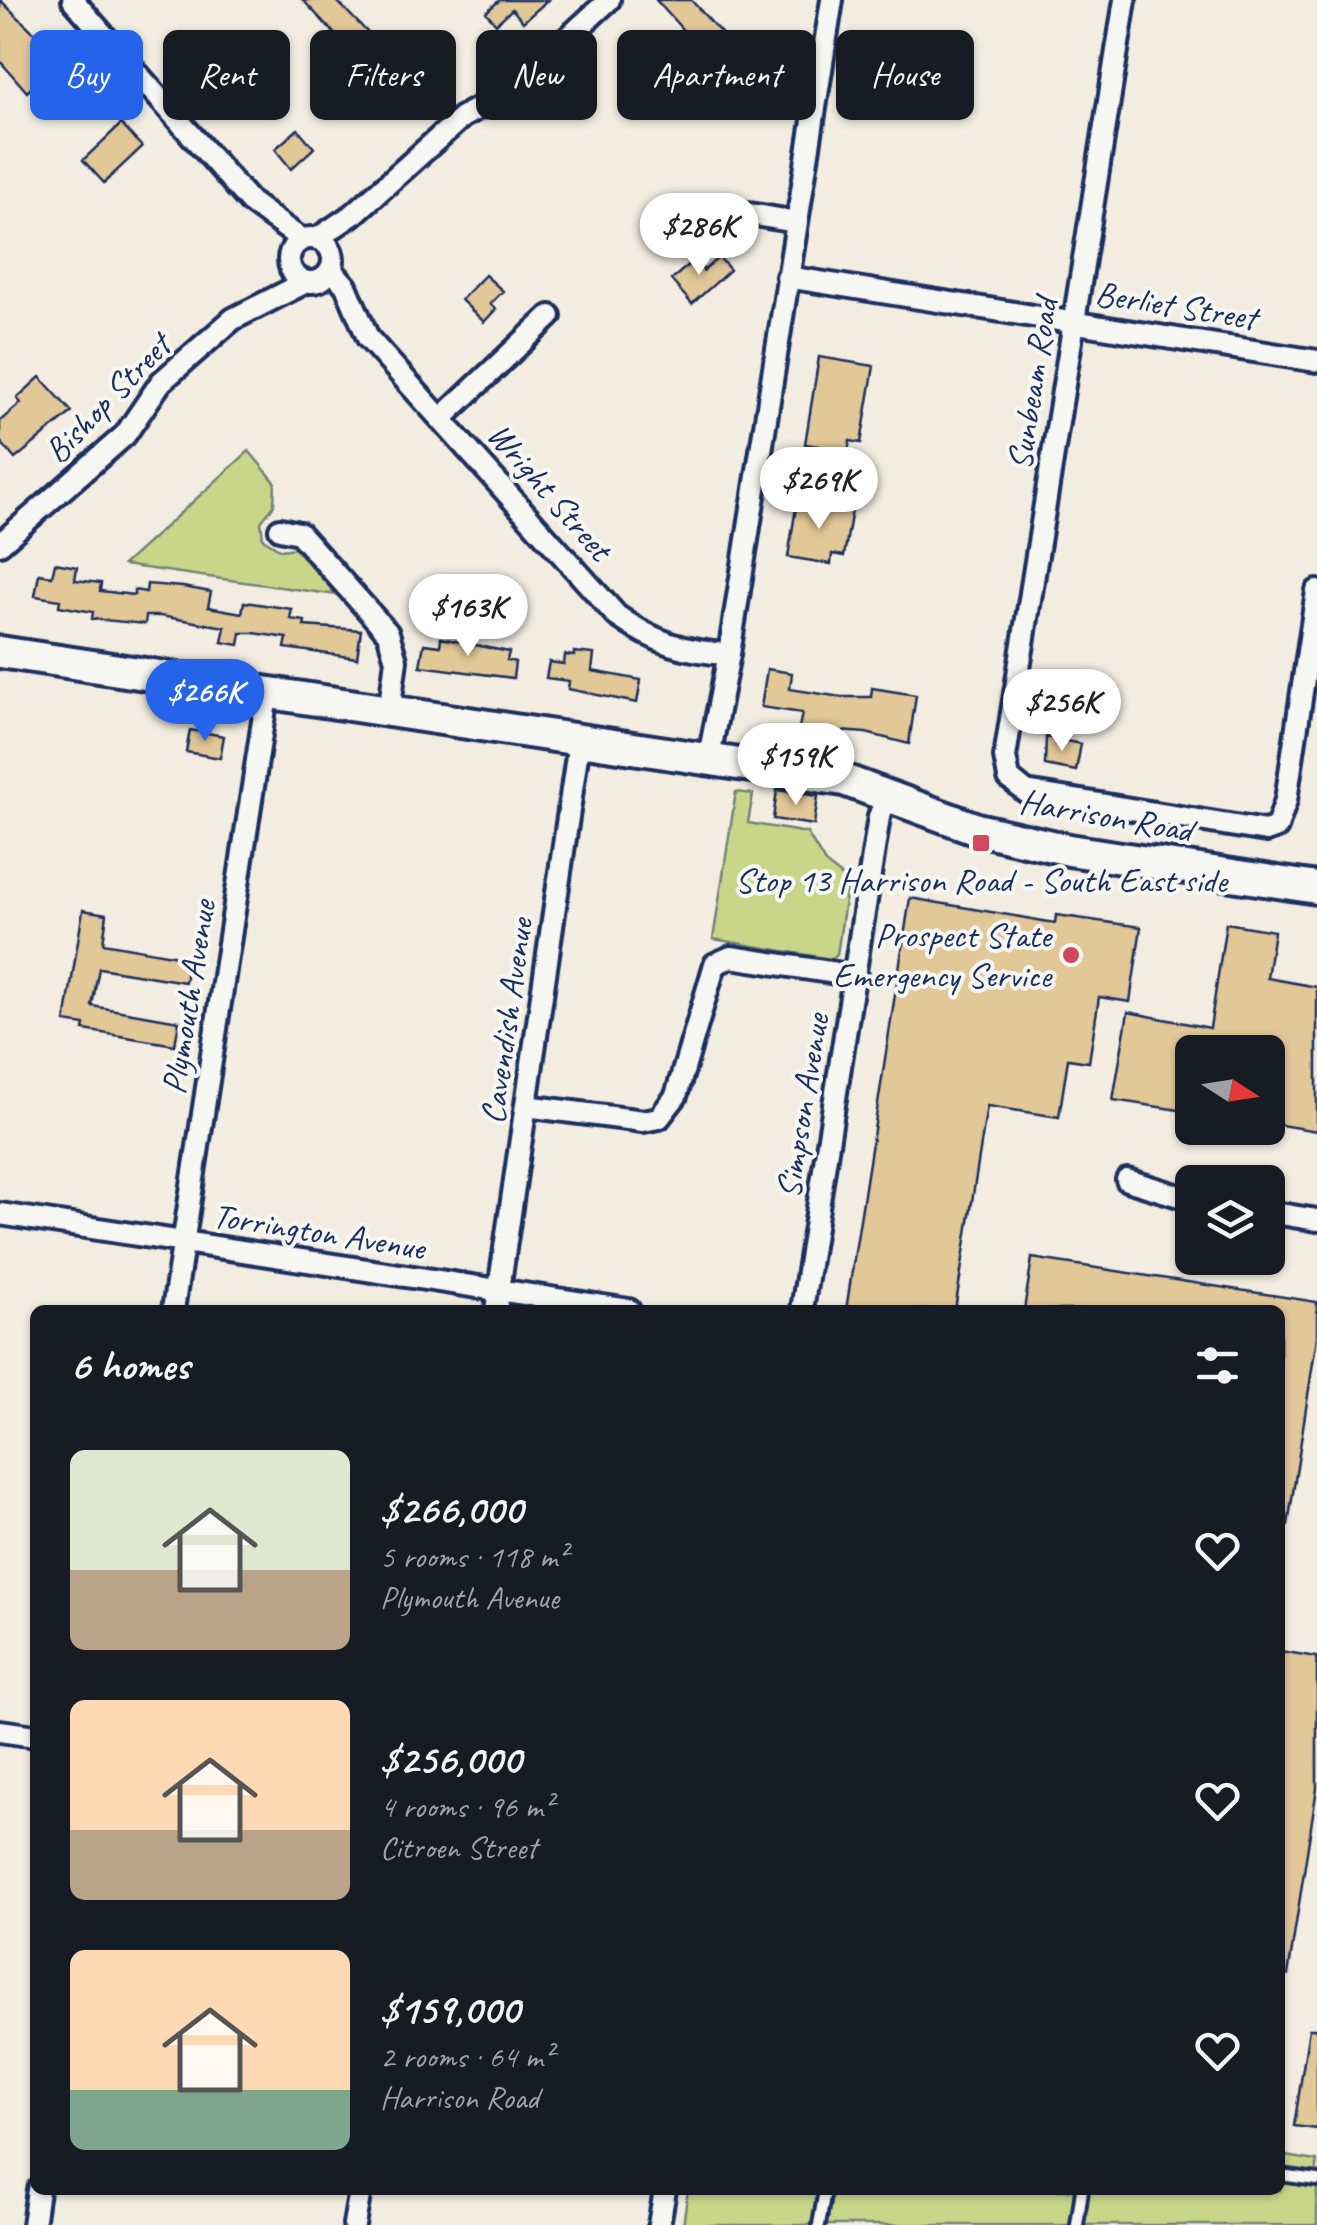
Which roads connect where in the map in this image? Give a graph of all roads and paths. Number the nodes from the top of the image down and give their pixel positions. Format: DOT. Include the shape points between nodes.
graph roads {
  1 [pos="73,0"];
  2 [pos="832,0"];
  3 [pos="1125,0"];
  4 [pos="606,1"];
  5 [pos="738,212"];
  6 [pos="796,222"];
  7 [pos="311,260"];
  8 [pos="787,277"];
  9 [pos="550,316"];
  10 [pos="1076,322"];
  11 [pos="1317,361"];
  12 [pos="442,418"];
  13 [pos="280,529"];
  14 [pos="0,544"];
  15 [pos="1317,591"];
  16 [pos="0,652"];
  17 [pos="729,654"];
  18 [pos="267,694"];
  19 [pos="1308,710"];
  20 [pos="389,713"];
  21 [pos="579,742"];
  22 [pos="708,762"];
  23 [pos="888,794"];
  24 [pos="1317,888"];
  25 [pos="856,976"];
  26 [pos="526,1106"];
  27 [pos="1127,1180"];
  28 [pos="1175,1195"];
  29 [pos="0,1214"];
  30 [pos="1285,1215"];
  31 [pos="1317,1220"];
  32 [pos="183,1243"];
  33 [pos="497,1300"];
  34 [pos="174,1305"];
  35 [pos="564,1305"];
  36 [pos="803,1305"];
  37 [pos="0,1731"];
  38 [pos="30,1735"];
  39 [pos="1285,2176"];
  40 [pos="1317,2180"];
  41 [pos="37,2195"];
  42 [pos="359,2195"];
  43 [pos="664,2195"];
  44 [pos="823,2195"];
  45 [pos="1081,2195"];
  46 [pos="33,2225"];
  47 [pos="354,2225"];
  48 [pos="659,2225"];
  49 [pos="819,2225"];
  50 [pos="1077,2225"];
  1 -- 7 [label="street, Wright Street" via="250,202"];
  2 -- 6 [label="street"];
  3 -- 10 [label="street, Sunbeam Road"];
  4 -- 7 [label="street" via="511,90 462,116"];
  5 -- 6 [label="street"];
  6 -- 8 [label="street"];
  7 -- 12 [label="street, Wright Street" via="346,286 368,338"];
  7 -- 14 [label="street, Bishop Street" via="161,382 125,436"];
  8 -- 10 [label="street, Berliet Street"];
  8 -- 17 [label="street"];
  9 -- 12 [label="street"];
  10 -- 11 [label="street, Berliet Street"];
  10 -- 19 [label="street, Sunbeam Road" via="1006,758 1009,778 1026,792 1266,831 1278,828"];
  12 -- 17 [label="street, Wright Street" via="618,616 651,640 694,653"];
  13 -- 20 [label="street" via="299,533 388,633 396,660"];
  15 -- 19 [label="street"];
  16 -- 18 [label="street, Harrison Road"];
  17 -- 22 [label="street"];
  18 -- 20 [label="street, Harrison Road"];
  18 -- 32 [label="street, Plymouth Avenue"];
  20 -- 21 [label="street, Harrison Road"];
  21 -- 22 [label="street, Harrison Road"];
  21 -- 26 [label="street, Cavendish Avenue"];
  22 -- 23 [label="street, Harrison Road" via="844,780"];
  23 -- 24 [label="street, Harrison Road" via="976,830"];
  23 -- 25 [label="street, Simpson Avenue"];
  25 -- 26 [label="street" via="731,957 715,964 676,1096 659,1118"];
  25 -- 36 [label="street, Simpson Avenue"];
  26 -- 33 [label="street, Cavendish Avenue"];
  27 -- 28 [label="street"];
  29 -- 32 [label="street, Torrington Avenue"];
  30 -- 31 [label="street"];
  32 -- 33 [label="street, Torrington Avenue"];
  32 -- 34 [label="street, Plymouth Avenue"];
  33 -- 35 [label="street, Torrington Avenue"];
  37 -- 38 [label="street"];
  39 -- 40 [label="lane"];
  41 -- 46 [label="street"];
  42 -- 47 [label="street"];
  43 -- 48 [label="street"];
  44 -- 49 [label="lane"];
  45 -- 50 [label="lane"];
}
